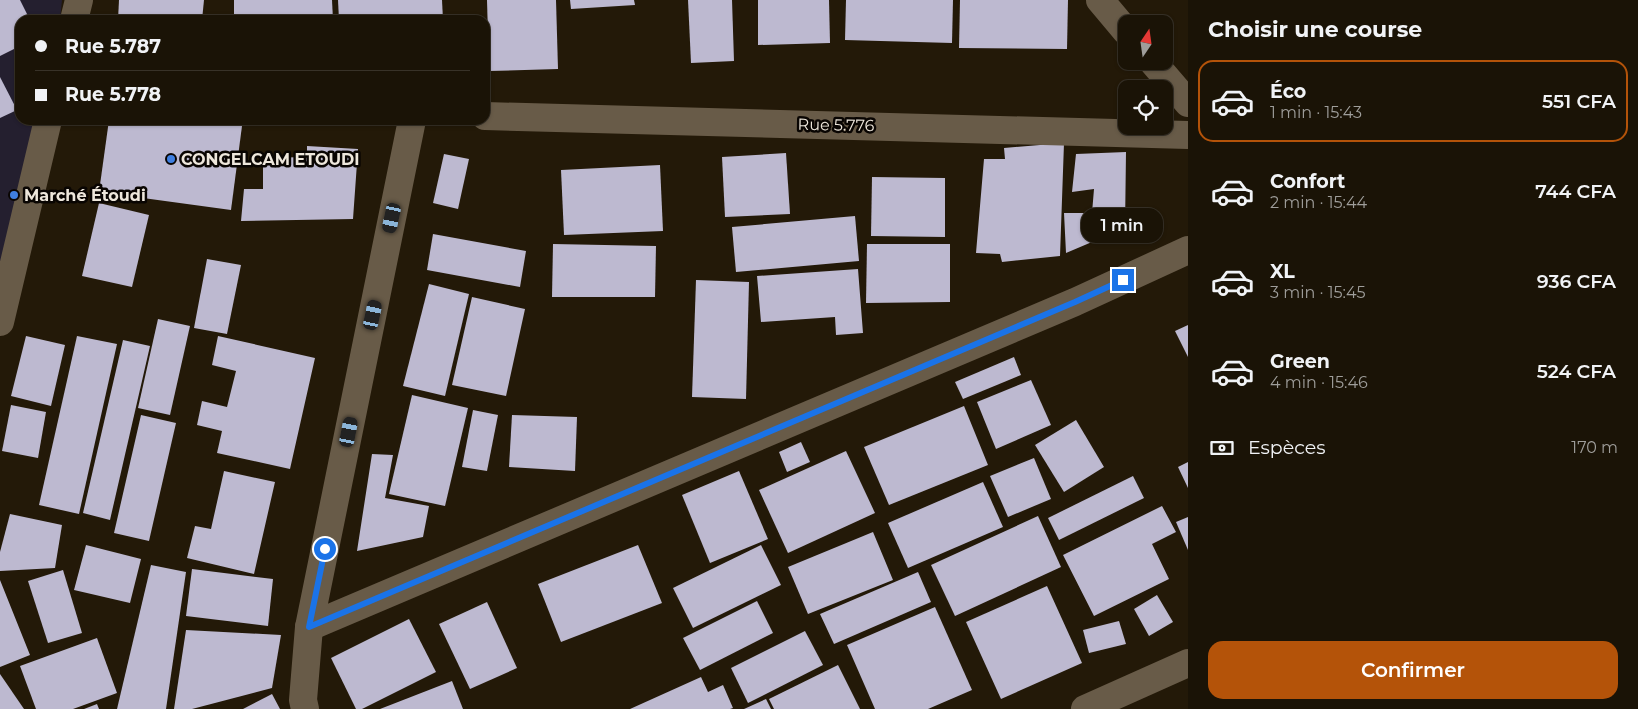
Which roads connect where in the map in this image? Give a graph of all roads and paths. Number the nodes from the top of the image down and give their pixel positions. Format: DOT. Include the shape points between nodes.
graph roads {
  1 [pos="79,0"];
  2 [pos="1100,0"];
  3 [pos="75,15"];
  4 [pos="1118,21"];
  5 [pos="1160,70"];
  6 [pos="1188,103"];
  7 [pos="490,116"];
  8 [pos="47,125"];
  9 [pos="411,125"];
  10 [pos="1188,135"];
  11 [pos="1188,250"];
  12 [pos="0,322"];
  13 [pos="309,627"];
  14 [pos="1188,663"];
  15 [pos="305,709"];
  16 [pos="1085,709"];
  1 -- 3 [label="street"];
  2 -- 4 [label="street"];
  5 -- 6 [label="street"];
  7 -- 10 [label="street, Rue 5.776"];
  8 -- 12 [label="street"];
  9 -- 13 [label="street"];
  11 -- 13 [label="street" via="1075,302"];
  13 -- 15 [label="street"];
  14 -- 16 [label="street"];
}
